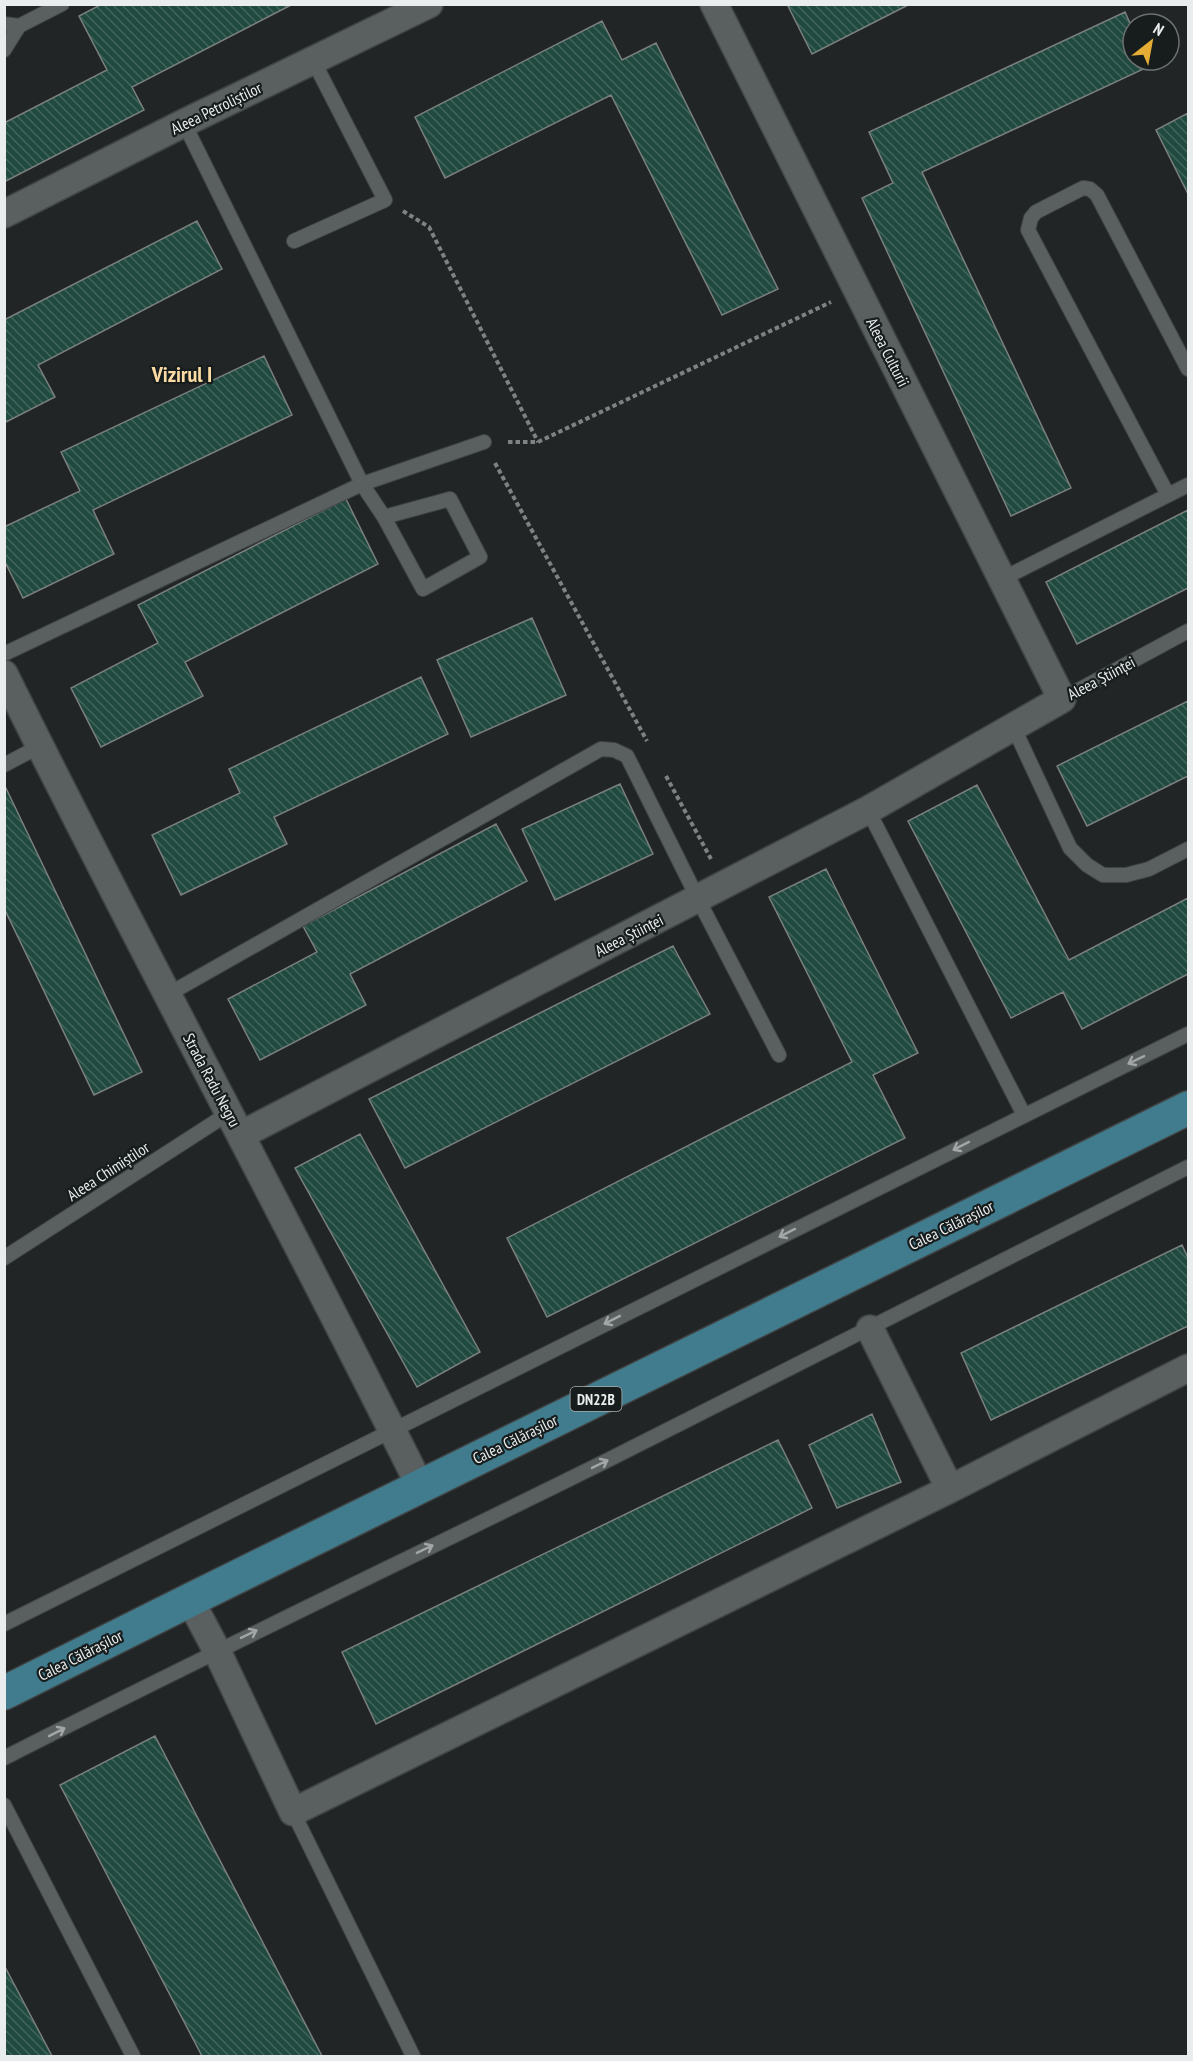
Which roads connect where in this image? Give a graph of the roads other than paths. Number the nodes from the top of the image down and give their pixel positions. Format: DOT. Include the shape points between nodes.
graph roads {
  1 [pos="62,4"];
  2 [pos="429,4"];
  3 [pos="714,4"];
  4 [pos="12,25"];
  5 [pos="4,50"];
  6 [pos="313,60"];
  7 [pos="184,123"];
  8 [pos="4,214"];
  9 [pos="294,242"];
  10 [pos="1188,369"];
  11 [pos="484,442"];
  12 [pos="362,484"];
  13 [pos="1188,485"];
  14 [pos="1168,495"];
  15 [pos="384,517"];
  16 [pos="1002,579"];
  17 [pos="1188,631"];
  18 [pos="4,654"];
  19 [pos="4,674"];
  20 [pos="1062,699"];
  21 [pos="1013,726"];
  22 [pos="40,746"];
  23 [pos="4,765"];
  24 [pos="868,810"];
  25 [pos="1188,849"];
  26 [pos="698,899"];
  27 [pos="167,995"];
  28 [pos="1188,1034"];
  29 [pos="779,1055"];
  30 [pos="1188,1108"];
  31 [pos="1024,1115"];
  32 [pos="235,1124"];
  33 [pos="1188,1167"];
  34 [pos="4,1258"];
  35 [pos="870,1329"];
  36 [pos="1188,1368"];
  37 [pos="393,1430"];
  38 [pos="420,1486"];
  39 [pos="950,1489"];
  40 [pos="189,1599"];
  41 [pos="4,1624"];
  42 [pos="217,1650"];
  43 [pos="4,1693"];
  44 [pos="4,1758"];
  45 [pos="4,1805"];
  46 [pos="293,1812"];
  47 [pos="133,2056"];
  48 [pos="413,2056"];
  1 -- 4 [label="lane"];
  2 -- 6 [label="street, Aleea Petroliștilor"];
  3 -- 16 [label="street, Aleea Culturii"];
  4 -- 5 [label="lane"];
  6 -- 7 [label="street, Aleea Petroliștilor"];
  6 -- 9 [label="lane" via="385,200"];
  7 -- 8 [label="street, Aleea Petroliștilor"];
  7 -- 12 [label="lane"];
  10 -- 14 [label="lane" via="1097,195 1083,188 1036,212 1028,230"];
  11 -- 12 [label="lane"];
  12 -- 15 [label="lane"];
  12 -- 18 [label="lane"];
  13 -- 14 [label="lane"];
  14 -- 16 [label="lane"];
  15 -- 15 [label="lane" via="423,589 480,557 450,499"];
  16 -- 20 [label="street, Aleea Culturii"];
  17 -- 20 [label="lane, Aleea Științei"];
  19 -- 22 [label="street, Strada Radu Negru"];
  20 -- 21 [label="street, Aleea Științei"];
  21 -- 24 [label="street, Aleea Științei"];
  21 -- 25 [label="lane" via="1070,848 1087,866 1103,875 1126,875 1149,869"];
  22 -- 23 [label="lane"];
  22 -- 27 [label="street, Strada Radu Negru"];
  24 -- 26 [label="street, Aleea Științei"];
  24 -- 31 [label="lane"];
  26 -- 27 [label="lane" via="627,756 601,749"];
  26 -- 29 [label="lane"];
  26 -- 32 [label="street, Aleea Științei"];
  27 -- 32 [label="street, Strada Radu Negru"];
  28 -- 31 [label="lane, one-way"];
  30 -- 38 [label="main road, Calea Călărașilor / DN22B"];
  31 -- 37 [label="lane, one-way"];
  32 -- 34 [label="lane, Aleea Chimiștilor"];
  32 -- 37 [label="street, Strada Radu Negru"];
  33 -- 35 [label="lane"];
  35 -- 39 [label="street"];
  42 -- 35 [label="lane, one-way"];
  36 -- 39 [label="street"];
  37 -- 38 [label="street, Strada Radu Negru"];
  37 -- 41 [label="lane"];
  38 -- 40 [label="main road, Calea Călărașilor / DN22B"];
  39 -- 46 [label="street"];
  40 -- 42 [label="street"];
  40 -- 43 [label="main road, Calea Călărașilor / DN22B"];
  44 -- 42 [label="lane, one-way"];
  42 -- 46 [label="street"];
  45 -- 47 [label="lane"];
  46 -- 48 [label="lane"];
}
